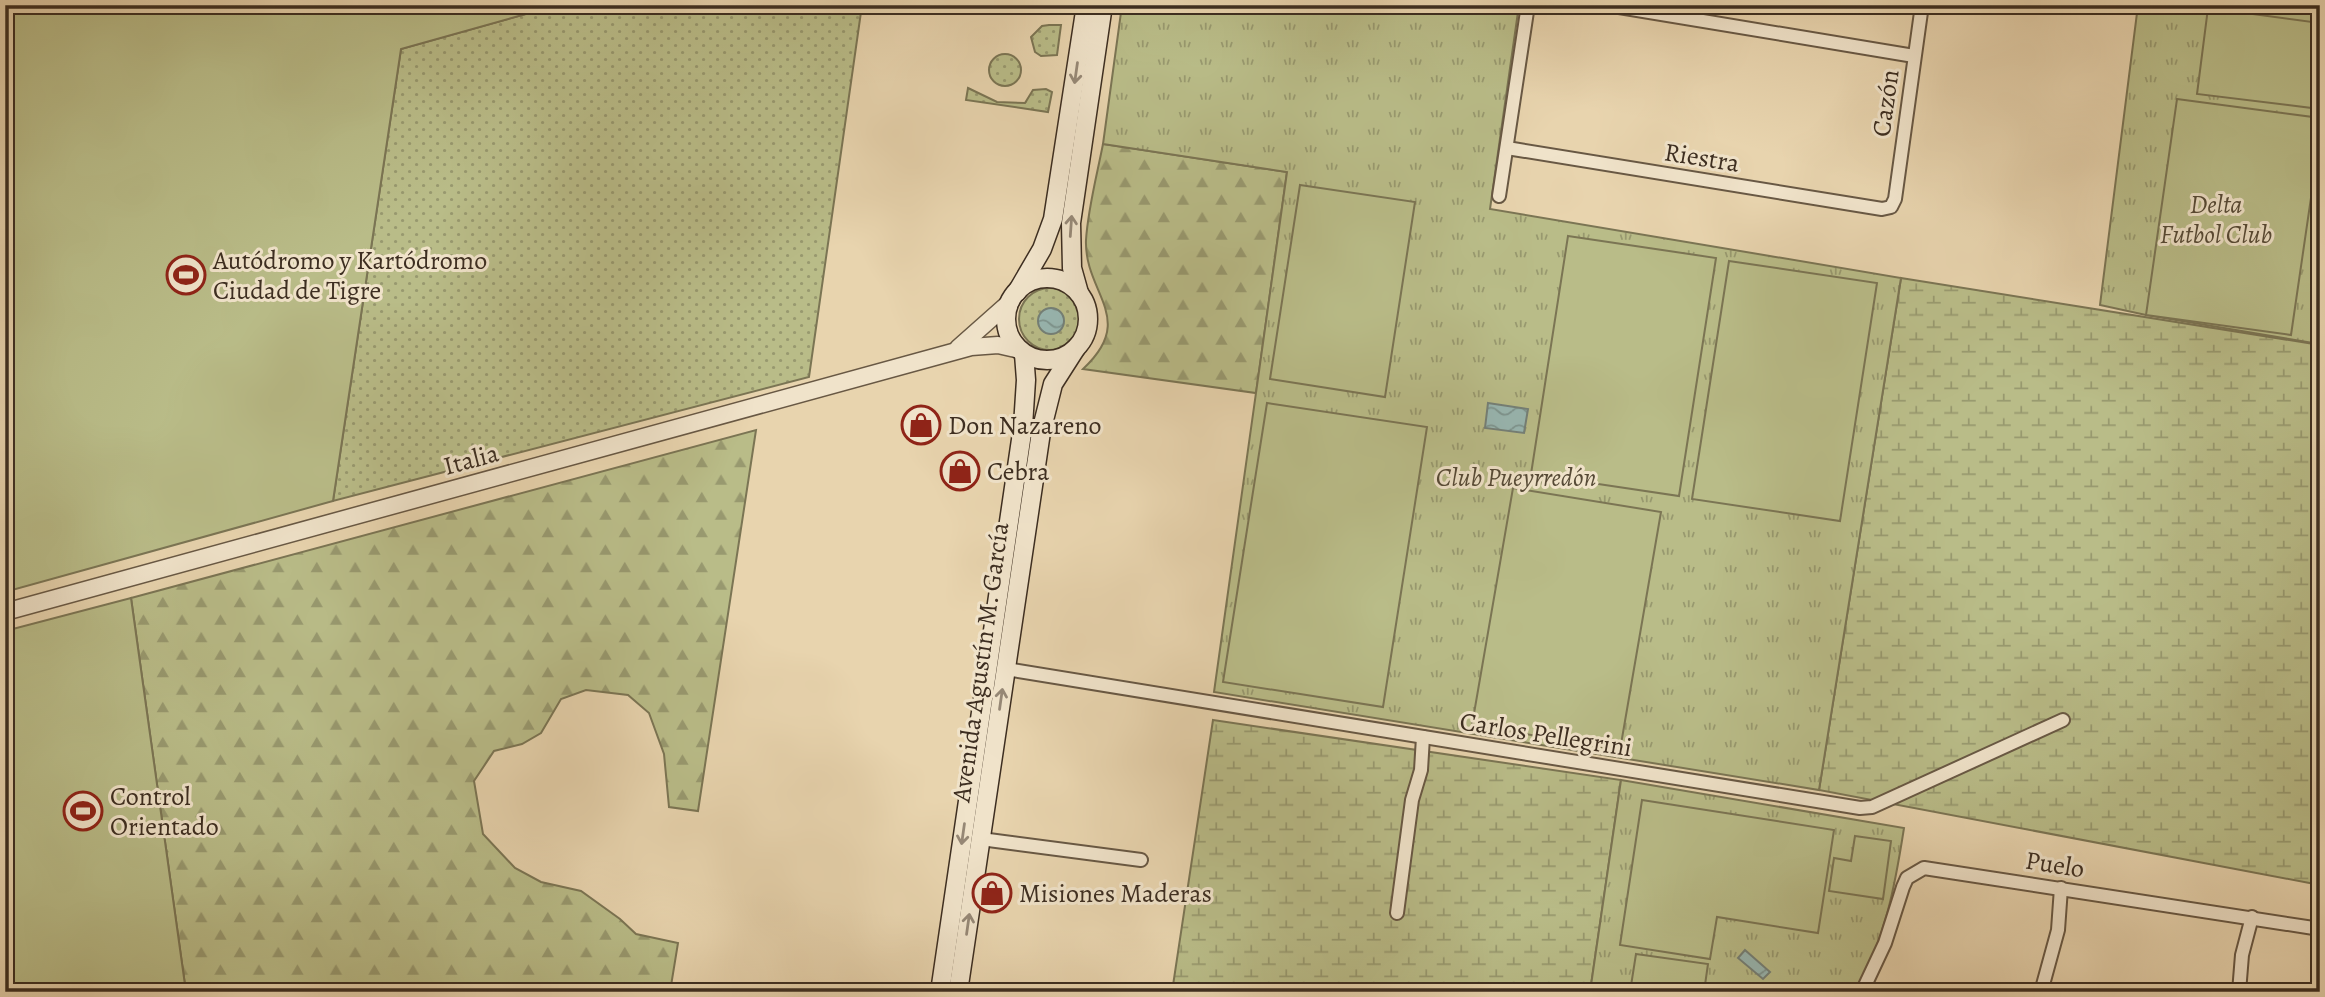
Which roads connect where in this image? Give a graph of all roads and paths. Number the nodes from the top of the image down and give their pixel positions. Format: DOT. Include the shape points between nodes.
graph roads {
  1 [pos="1086,5"];
  2 [pos="1103,5"];
  3 [pos="1528,5"];
  4 [pos="1607,5"];
  5 [pos="1922,5"];
  6 [pos="1914,56"];
  7 [pos="1507,148"];
  8 [pos="1499,196"];
  9 [pos="1891,207"];
  10 [pos="1079,293"];
  11 [pos="1014,297"];
  12 [pos="1076,348"];
  13 [pos="1022,352"];
  14 [pos="950,354"];
  15 [pos="5,611"];
  16 [pos="1006,669"];
  17 [pos="2063,720"];
  18 [pos="1423,737"];
  19 [pos="981,839"];
  20 [pos="1142,860"];
  21 [pos="2062,888"];
  22 [pos="1396,913"];
  23 [pos="2252,917"];
  24 [pos="2320,929"];
  25 [pos="940,992"];
  26 [pos="958,992"];
  27 [pos="1862,992"];
  28 [pos="2041,992"];
  29 [pos="2239,992"];
  1 -- 11 [label="main road, one-way" via="1054,219"];
  10 -- 2 [label="main road, one-way" via="1072,268 1070,223"];
  3 -- 7 [label="street"];
  4 -- 6 [label="street"];
  5 -- 6 [label="street, Cazón"];
  6 -- 9 [label="street, Cazón"];
  7 -- 8 [label="street"];
  7 -- 9 [label="street, Riestra"];
  10 -- 11 [label="main road" via="1051,278 1027,284"];
  10 -- 12 [label="main road" via="1088,311 1088,324"];
  11 -- 13 [label="main road" via="1006,314 1007,327"];
  11 -- 14 [label="street, Italia"];
  12 -- 13 [label="main road" via="1055,360"];
  12 -- 16 [label="main road, Avenida Agustín M. García" via="1053,384 1046,405"];
  13 -- 14 [label="street, Italia" via="982,345"];
  13 -- 25 [label="main road, Avenida Agustín M. García, one-way" via="1026,380 1023,426"];
  14 -- 15 [label="street, Italia"];
  16 -- 18 [label="street, Carlos Pellegrini"];
  19 -- 16 [label="main road, Avenida Agustín M. García, one-way"];
  17 -- 18 [label="street, Carlos Pellegrini" via="1872,807 1860,808"];
  18 -- 22 [label="street"];
  19 -- 20 [label="street"];
  26 -- 19 [label="main road, Avenida Agustín M. García, one-way"];
  21 -- 23 [label="street, Puelo"];
  21 -- 27 [label="street, Puelo" via="1936,868 1915,872 1903,887 1885,943"];
  21 -- 28 [label="street" via="2058,930"];
  23 -- 24 [label="street, Puelo"];
  23 -- 29 [label="street"];
}
